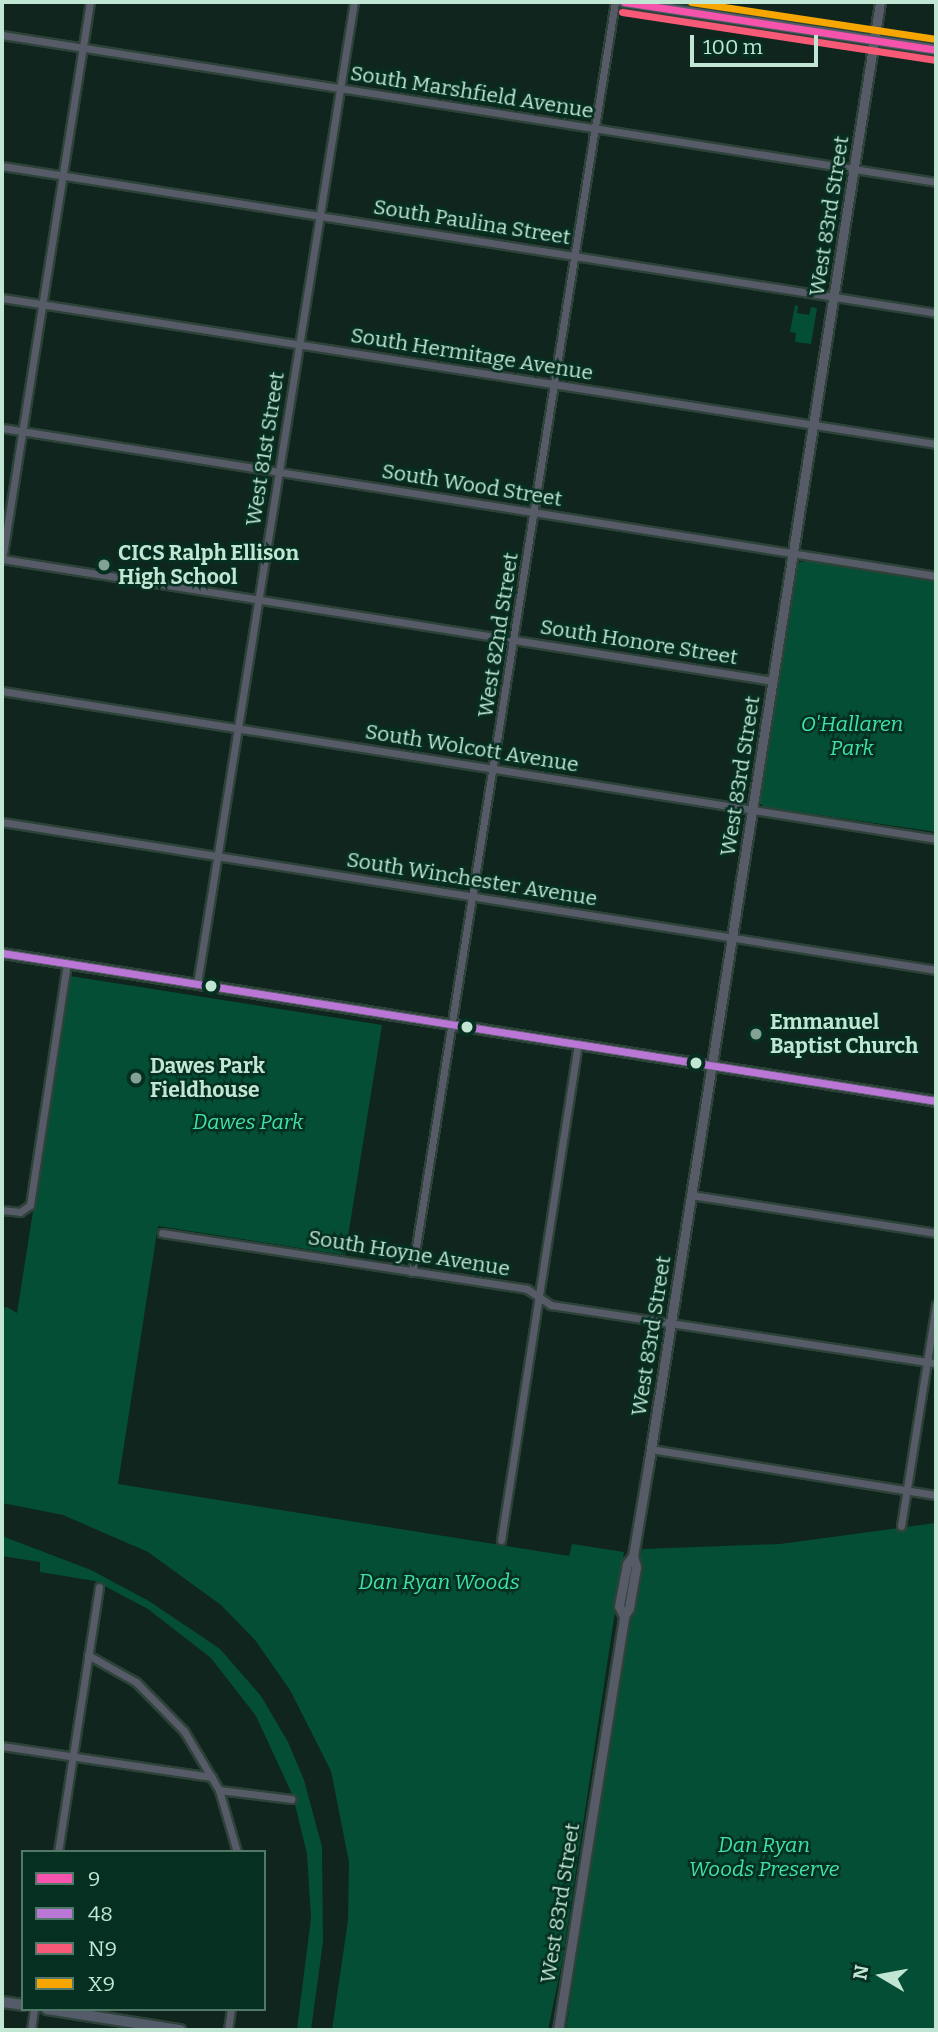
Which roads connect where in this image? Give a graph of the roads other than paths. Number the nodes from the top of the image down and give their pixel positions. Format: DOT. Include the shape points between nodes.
graph roads {
  1 [pos="90,2"];
  2 [pos="354,2"];
  3 [pos="615,2"];
  4 [pos="624,2"];
  5 [pos="880,2"];
  6 [pos="2,35"];
  7 [pos="874,40"];
  8 [pos="83,48"];
  9 [pos="936,50"];
  10 [pos="340,89"];
  11 [pos="595,129"];
  12 [pos="2,166"];
  13 [pos="854,169"];
  14 [pos="63,175"];
  15 [pos="936,182"];
  16 [pos="320,216"];
  17 [pos="575,256"];
  18 [pos="834,297"];
  19 [pos="2,298"];
  20 [pos="42,304"];
  21 [pos="936,313"];
  22 [pos="299,344"];
  23 [pos="555,384"];
  24 [pos="813,425"];
  25 [pos="2,428"];
  26 [pos="22,432"];
  27 [pos="936,444"];
  28 [pos="278,472"];
  29 [pos="535,513"];
  30 [pos="793,553"];
  31 [pos="2,559"];
  32 [pos="936,576"];
  33 [pos="258,600"];
  34 [pos="515,640"];
  35 [pos="773,681"];
  36 [pos="2,691"];
  37 [pos="238,728"];
  38 [pos="494,769"];
  39 [pos="752,810"];
  40 [pos="2,822"];
  41 [pos="936,839"];
  42 [pos="217,856"];
  43 [pos="474,897"];
  44 [pos="732,938"];
  45 [pos="2,953"];
  46 [pos="67,964"];
  47 [pos="936,970"];
  48 [pos="197,984"];
  49 [pos="452,1024"];
  50 [pos="578,1044"];
  51 [pos="712,1065"];
  52 [pos="936,1101"];
  53 [pos="691,1195"];
  54 [pos="2,1210"];
  55 [pos="162,1233"];
  56 [pos="936,1233"];
  57 [pos="412,1272"];
  58 [pos="538,1298"];
  59 [pos="936,1305"];
  60 [pos="671,1324"];
  61 [pos="927,1362"];
  62 [pos="936,1363"];
  63 [pos="651,1449"];
  64 [pos="907,1490"];
  65 [pos="936,1495"];
  66 [pos="901,1526"];
  67 [pos="501,1540"];
  68 [pos="99,1587"];
  69 [pos="89,1655"];
  70 [pos="2,1746"];
  71 [pos="72,1758"];
  72 [pos="212,1777"];
  73 [pos="219,1790"];
  74 [pos="291,1799"];
  75 [pos="58,1850"];
  76 [pos="236,1850"];
  77 [pos="2,2002"];
  78 [pos="21,2005"];
  79 [pos="34,2011"];
  80 [pos="60,2011"];
  81 [pos="231,2011"];
  82 [pos="31,2030"];
  83 [pos="180,2030"];
  84 [pos="228,2030"];
  85 [pos="558,2030"];
  1 -- 8 [label="street"];
  2 -- 10 [label="street, West 81st Street"];
  3 -- 11 [label="street, West 82nd Street"];
  4 -- 7 [label="main road"];
  5 -- 7 [label="street, West 83rd Street"];
  6 -- 8 [label="street, South Marshfield Avenue"];
  7 -- 9 [label="main road"];
  7 -- 13 [label="street, West 83rd Street"];
  8 -- 10 [label="street, South Marshfield Avenue"];
  8 -- 14 [label="street"];
  10 -- 11 [label="street, South Marshfield Avenue"];
  10 -- 16 [label="street, West 81st Street"];
  11 -- 13 [label="street, South Marshfield Avenue"];
  11 -- 17 [label="street, West 82nd Street"];
  12 -- 14 [label="street, South Paulina Street"];
  13 -- 15 [label="street, South Marshfield Avenue"];
  13 -- 18 [label="street, West 83rd Street"];
  14 -- 16 [label="street, South Paulina Street"];
  14 -- 20 [label="street"];
  16 -- 17 [label="street, South Paulina Street"];
  16 -- 22 [label="street, West 81st Street"];
  17 -- 18 [label="street, South Paulina Street"];
  17 -- 23 [label="street, West 82nd Street"];
  18 -- 21 [label="street, South Paulina Street"];
  18 -- 24 [label="street, West 83rd Street"];
  19 -- 20 [label="street, South Hermitage Avenue"];
  20 -- 22 [label="street, South Hermitage Avenue"];
  20 -- 26 [label="street"];
  22 -- 23 [label="street, South Hermitage Avenue"];
  22 -- 28 [label="street, West 81st Street"];
  23 -- 24 [label="street, South Hermitage Avenue"];
  23 -- 29 [label="street, West 82nd Street"];
  24 -- 27 [label="street, South Hermitage Avenue"];
  24 -- 30 [label="street, West 83rd Street"];
  25 -- 26 [label="street, South Wood Street"];
  26 -- 28 [label="street, South Wood Street"];
  26 -- 31 [label="street"];
  28 -- 29 [label="street, South Wood Street"];
  28 -- 33 [label="street, West 81st Street"];
  29 -- 30 [label="street, South Wood Street"];
  29 -- 34 [label="street, West 82nd Street"];
  30 -- 32 [label="street, South Wood Street"];
  30 -- 35 [label="street, West 83rd Street"];
  31 -- 33 [label="street, South Honore Street"];
  33 -- 34 [label="street, South Honore Street"];
  33 -- 37 [label="street, West 81st Street"];
  34 -- 35 [label="street, South Honore Street"];
  34 -- 38 [label="street, West 82nd Street"];
  35 -- 39 [label="street, West 83rd Street"];
  36 -- 37 [label="street, South Wolcott Avenue"];
  37 -- 38 [label="street, South Wolcott Avenue"];
  37 -- 42 [label="street, West 81st Street"];
  38 -- 39 [label="street, South Wolcott Avenue"];
  38 -- 43 [label="street, West 82nd Street"];
  39 -- 41 [label="street, South Wolcott Avenue"];
  39 -- 44 [label="street, West 83rd Street"];
  40 -- 42 [label="street, South Winchester Avenue"];
  42 -- 43 [label="street, South Winchester Avenue"];
  42 -- 48 [label="street, West 81st Street"];
  43 -- 44 [label="street, South Winchester Avenue"];
  43 -- 49 [label="street, West 82nd Street"];
  44 -- 47 [label="street, South Winchester Avenue"];
  44 -- 51 [label="street, West 83rd Street"];
  45 -- 46 [label="street"];
  46 -- 48 [label="street"];
  46 -- 54 [label="street" via="27,1209"];
  48 -- 49 [label="street"];
  49 -- 50 [label="street"];
  49 -- 57 [label="street, West 82nd Street"];
  50 -- 51 [label="street"];
  50 -- 58 [label="street"];
  51 -- 52 [label="street"];
  51 -- 53 [label="street, West 83rd Street"];
  53 -- 56 [label="street"];
  53 -- 60 [label="street, West 83rd Street"];
  55 -- 57 [label="street, South Hoyne Avenue"];
  57 -- 58 [label="street, South Hoyne Avenue" via="527,1289"];
  58 -- 60 [label="street, South Hoyne Avenue" via="551,1305"];
  58 -- 67 [label="street"];
  59 -- 61 [label="street"];
  60 -- 61 [label="street, South Hoyne Avenue"];
  60 -- 63 [label="street, West 83rd Street"];
  61 -- 62 [label="street, South Hoyne Avenue"];
  61 -- 64 [label="street"];
  63 -- 64 [label="street"];
  63 -- 85 [label="street, West 83rd Street" via="633,1556 627,1564 619,1606 624,1616"];
  64 -- 65 [label="street"];
  64 -- 66 [label="street"];
  68 -- 69 [label="street"];
  69 -- 71 [label="street"];
  69 -- 72 [label="street" via="116,1668 153,1697 184,1731"];
  70 -- 71 [label="street"];
  71 -- 72 [label="street"];
  71 -- 75 [label="street"];
  72 -- 73 [label="street"];
  73 -- 74 [label="street"];
  73 -- 76 [label="street"];
  77 -- 78 [label="main road"];
  79 -- 82 [label="street"];
  80 -- 83 [label="main road"];
  81 -- 84 [label="street"];
}
